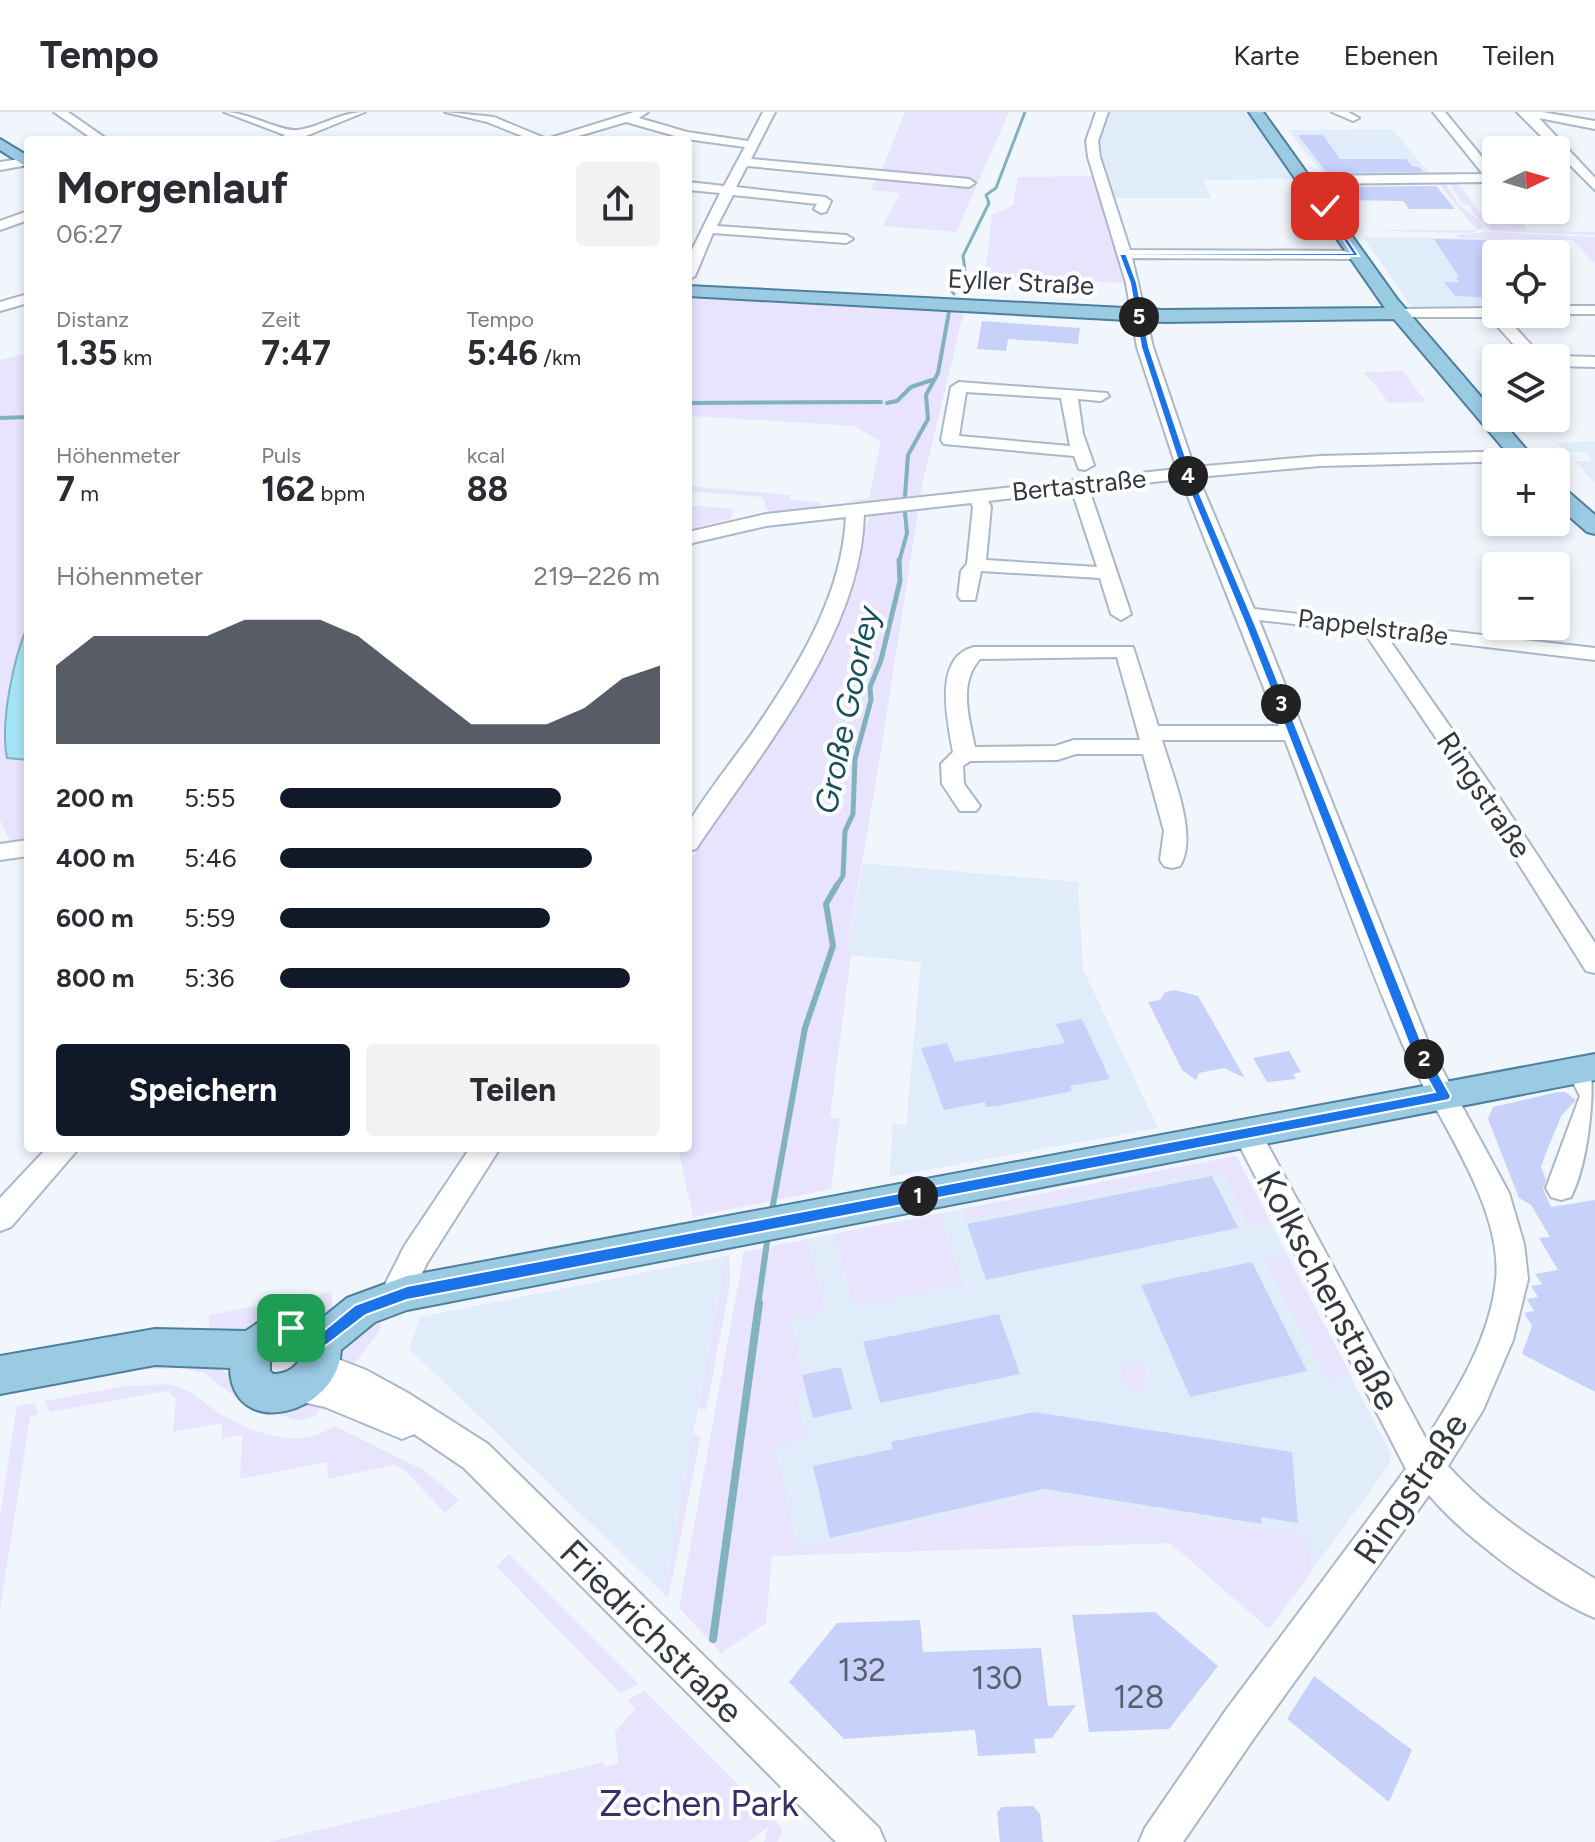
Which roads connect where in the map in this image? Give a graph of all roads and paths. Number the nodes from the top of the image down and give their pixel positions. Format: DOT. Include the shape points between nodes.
graph roads {
  1 [pos="60,112"];
  2 [pos="230,112"];
  3 [pos="359,112"];
  4 [pos="451,112"];
  5 [pos="646,112"];
  6 [pos="769,112"];
  7 [pos="1102,112"];
  8 [pos="1256,112"];
  9 [pos="1263,112"];
  10 [pos="1338,112"];
  11 [pos="1439,112"];
  12 [pos="1526,112"];
  13 [pos="495,115"];
  14 [pos="626,118"];
  15 [pos="1353,118"];
  16 [pos="1595,125"];
  17 [pos="297,135"];
  18 [pos="96,136"];
  19 [pos="294,136"];
  20 [pos="534,136"];
  21 [pos="565,136"];
  22 [pos="0,143"];
  23 [pos="752,145"];
  24 [pos="867,158"];
  25 [pos="24,161"];
  26 [pos="744,162"];
  27 [pos="24,163"];
  28 [pos="1482,163"];
  29 [pos="0,166"];
  30 [pos="860,173"];
  31 [pos="1307,178"];
  32 [pos="1570,178"];
  33 [pos="1482,179"];
  34 [pos="1593,181"];
  35 [pos="969,183"];
  36 [pos="692,187"];
  37 [pos="727,192"];
  38 [pos="825,202"];
  39 [pos="24,217"];
  40 [pos="0,226"];
  41 [pos="709,229"];
  42 [pos="846,239"];
  43 [pos="700,245"];
  44 [pos="1122,254"];
  45 [pos="1356,255"];
  46 [pos="692,266"];
  47 [pos="692,291"];
  48 [pos="24,299"];
  49 [pos="0,307"];
  50 [pos="1570,310"];
  51 [pos="1595,310"];
  52 [pos="1482,312"];
  53 [pos="1399,313"];
  54 [pos="1138,315"];
  55 [pos="1508,328"];
  56 [pos="1523,344"];
  57 [pos="1570,361"];
  58 [pos="1595,362"];
  59 [pos="1069,395"];
  60 [pos="1101,396"];
  61 [pos="1514,448"];
  62 [pos="1081,452"];
  63 [pos="1482,459"];
  64 [pos="1187,473"];
  65 [pos="1084,484"];
  66 [pos="976,496"];
  67 [pos="1570,505"];
  68 [pos="855,510"];
  69 [pos="1595,527"];
  70 [pos="692,537"];
  71 [pos="976,565"];
  72 [pos="1106,573"];
  73 [pos="968,596"];
  74 [pos="1121,614"];
  75 [pos="1246,615"];
  76 [pos="1371,627"];
  77 [pos="1595,654"];
  78 [pos="1291,733"];
  79 [pos="1150,740"];
  80 [pos="965,754"];
  81 [pos="968,806"];
  82 [pos="692,837"];
  83 [pos="24,849"];
  84 [pos="0,852"];
  85 [pos="1172,860"];
  86 [pos="1595,964"];
  87 [pos="1588,1068"];
  88 [pos="1444,1096"];
  89 [pos="1247,1133"];
  90 [pos="61,1152"];
  91 [pos="483,1152"];
  92 [pos="1561,1188"];
  93 [pos="0,1218"];
  94 [pos="395,1296"];
  95 [pos="251,1360"];
  96 [pos="313,1366"];
  97 [pos="0,1375"];
  98 [pos="1427,1469"];
  99 [pos="1595,1600"];
  100 [pos="865,1842"];
  101 [pos="1159,1842"];
  1 -- 18 [label="street"];
  2 -- 17 [label="street"];
  3 -- 17 [label="street"];
  4 -- 13 [label="street"];
  5 -- 14 [label="street"];
  6 -- 23 [label="street"];
  7 -- 44 [label="street, Ringstraße" via="1092,141 1094,157"];
  8 -- 31 [label="main road"];
  9 -- 31 [label="main road"];
  10 -- 15 [label="street"];
  11 -- 28 [label="street"];
  12 -- 16 [label="street"];
  12 -- 34 [label="street"];
  13 -- 20 [label="street"];
  14 -- 21 [label="street"];
  14 -- 23 [label="street" via="686,135"];
  17 -- 19 [label="street"];
  22 -- 25 [label="main road"];
  23 -- 26 [label="street"];
  24 -- 30 [label="street"];
  26 -- 30 [label="street"];
  26 -- 37 [label="street"];
  27 -- 29 [label="street"];
  30 -- 35 [label="street"];
  31 -- 33 [label="street"];
  31 -- 45 [label="main road"];
  32 -- 34 [label="street"];
  36 -- 37 [label="street"];
  37 -- 38 [label="street"];
  37 -- 41 [label="street"];
  39 -- 40 [label="street"];
  41 -- 42 [label="street"];
  41 -- 43 [label="street"];
  43 -- 46 [label="street"];
  44 -- 45 [label="street"];
  44 -- 54 [label="street, Ringstraße"];
  45 -- 53 [label="main road"];
  47 -- 54 [label="main road, Eyller Straße"];
  48 -- 49 [label="street"];
  50 -- 51 [label="street"];
  52 -- 53 [label="street"];
  53 -- 54 [label="main road, Eyller Straße"];
  53 -- 61 [label="main road"];
  54 -- 64 [label="street, Ringstraße"];
  55 -- 56 [label="street"];
  57 -- 58 [label="street"];
  59 -- 60 [label="street"];
  59 -- 62 [label="street"];
  59 -- 62 [label="street" via="959,387 950,440"];
  62 -- 65 [label="street"];
  63 -- 64 [label="street, Bertastraße" via="1320,461"];
  64 -- 65 [label="street, Bertastraße"];
  64 -- 75 [label="street, Ringstraße"];
  65 -- 66 [label="street, Bertastraße"];
  65 -- 72 [label="street"];
  66 -- 68 [label="street, Bertastraße"];
  66 -- 71 [label="street" via="982,507"];
  67 -- 69 [label="main road"];
  68 -- 70 [label="street, Bertastraße" via="756,521"];
  68 -- 82 [label="street" via="858,530 833,613 774,716"];
  71 -- 72 [label="street"];
  71 -- 73 [label="street"];
  72 -- 74 [label="street"];
  75 -- 76 [label="street, Pappelstraße"];
  75 -- 78 [label="street, Ringstraße"];
  76 -- 77 [label="street, Pappelstraße"];
  76 -- 86 [label="street, Ringstraße"];
  78 -- 79 [label="street"];
  78 -- 88 [label="street, Ringstraße" via="1417,1047"];
  79 -- 80 [label="street" via="1057,753"];
  79 -- 80 [label="street" via="1126,651 974,653 954,688"];
  79 -- 85 [label="street" via="1176,831"];
  80 -- 81 [label="street" via="952,764 953,784"];
  83 -- 84 [label="street"];
  87 -- 88 [label="main road"];
  87 -- 92 [label="street" via="1594,1096"];
  88 -- 89 [label="main road"];
  88 -- 98 [label="street, Ringstraße" via="1494,1193 1509,1244 1512,1279 1497,1340 1471,1399"];
  89 -- 94 [label="main road"];
  89 -- 98 [label="street, Kolkschenstraße"];
  90 -- 93 [label="street"];
  91 -- 94 [label="street" via="416,1254"];
  94 -- 96 [label="main road" via="354,1314"];
  95 -- 96 [label="main road" via="256,1389 266,1394 289,1393"];
  95 -- 96 [label="main road" via="270,1335 291,1328 309,1332"];
  95 -- 97 [label="main road" via="169,1347"];
  96 -- 100 [label="street, Friedrichstraße" via="326,1392 433,1430 495,1472"];
  98 -- 99 [label="street, Kolkschenstraße" via="1460,1505 1516,1549"];
  98 -- 101 [label="street, Ringstraße"];
}
